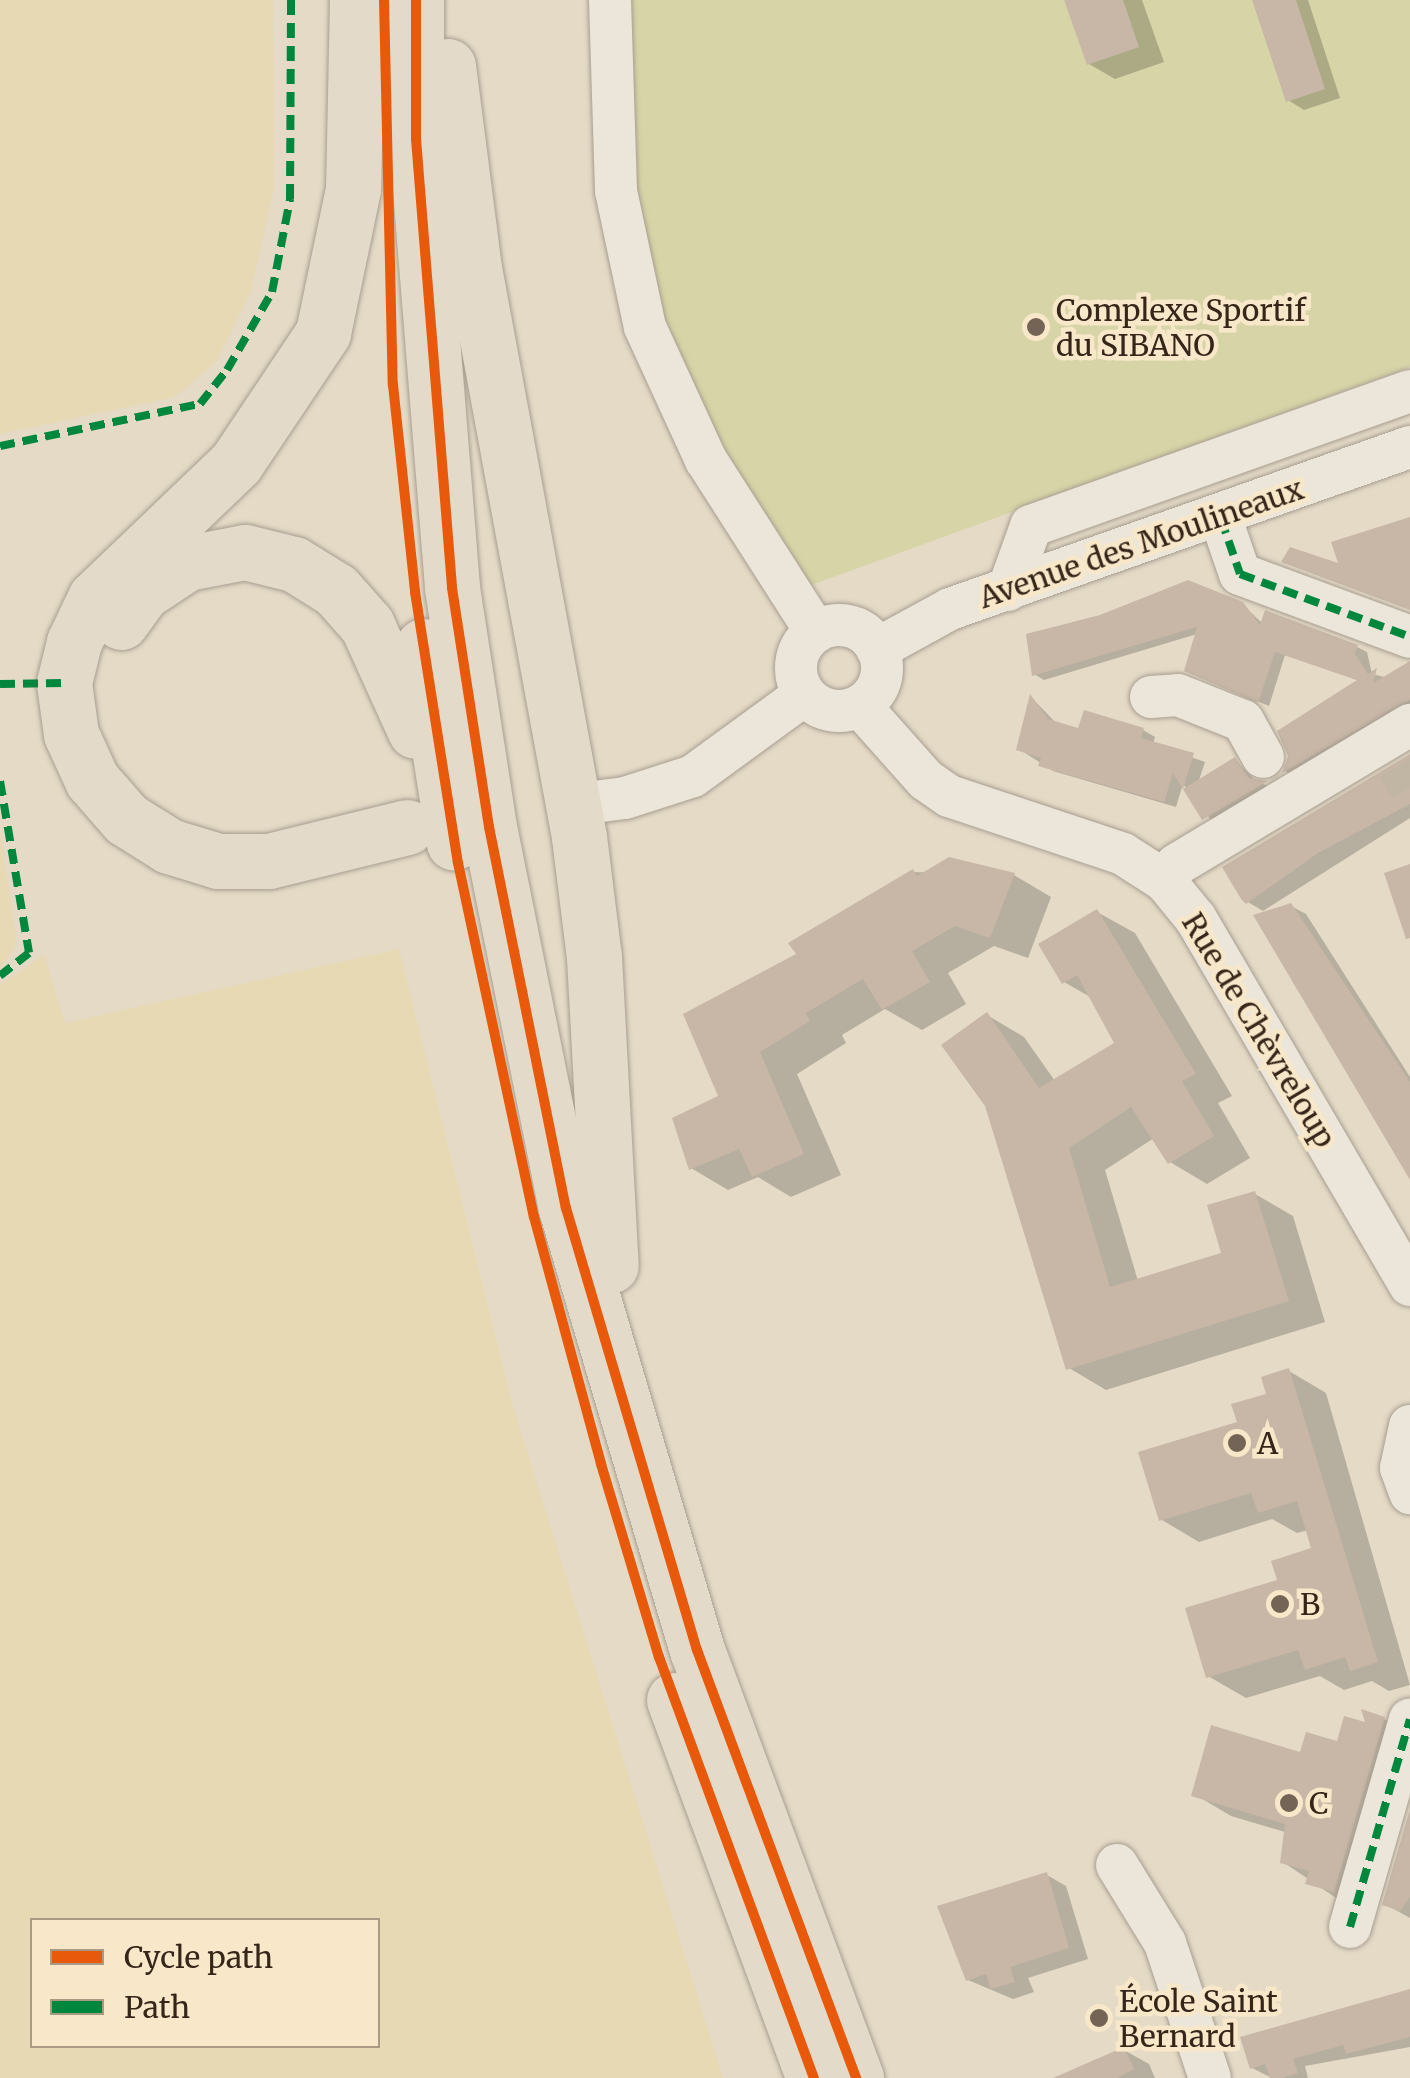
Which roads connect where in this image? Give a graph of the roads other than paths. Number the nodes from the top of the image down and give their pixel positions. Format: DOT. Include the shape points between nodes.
graph roads {
  1 [pos="358,0"];
  2 [pos="384,0"];
  3 [pos="416,0"];
  4 [pos="444,0"];
  5 [pos="610,0"];
  6 [pos="1410,391"];
  7 [pos="1410,447"];
  8 [pos="1220,518"];
  9 [pos="1008,590"];
  10 [pos="816,632"];
  11 [pos="1410,638"];
  12 [pos="877,650"];
  13 [pos="804,694"];
  14 [pos="1151,697"];
  15 [pos="860,706"];
  16 [pos="1396,744"];
  17 [pos="438,751"];
  18 [pos="1274,776"];
  19 [pos="572,805"];
  20 [pos="516,812"];
  21 [pos="407,827"];
  22 [pos="354,836"];
  23 [pos="1165,881"];
  24 [pos="1410,1285"];
  25 [pos="1410,1426"];
  26 [pos="631,1438"];
  27 [pos="1410,1493"];
  28 [pos="1410,1719"];
  29 [pos="1117,1865"];
  30 [pos="1350,1927"];
  31 [pos="814,2078"];
  32 [pos="856,2078"];
  33 [pos="1210,2078"];
  1 -- 22 [label="main road" via="353,189 323,333 236,463 95,598 64,683 71,734 92,780 126,819 168,846 218,861 268,861 344,847"];
  2 -- 17 [label="main road" via="393,385"];
  3 -- 26 [label="main road" via="416,139 455,607 489,827 566,1208"];
  4 -- 19 [label="main road" via="450,111 471,248"];
  5 -- 10 [label="street" via="616,191 646,327 706,460"];
  6 -- 9 [label="street" via="1031,526"];
  7 -- 8 [label="street, Avenue des Moulineaux"];
  8 -- 9 [label="street, Avenue des Moulineaux"];
  8 -- 11 [label="street" via="1240,574"];
  9 -- 12 [label="street, Avenue des Moulineaux" via="950,610"];
  10 -- 12 [label="street" via="857,629"];
  10 -- 13 [label="street" via="795,668"];
  12 -- 15 [label="street" via="882,675"];
  13 -- 15 [label="street" via="836,712"];
  13 -- 19 [label="street" via="693,776 625,798"];
  14 -- 18 [label="street" via="1178,695 1243,721"];
  15 -- 23 [label="street, Rue de Chèvreloup" via="926,780 949,796 1123,854"];
  16 -- 18 [label="street"];
  17 -- 22 [label="main road" via="406,724 368,625 336,590 294,564 245,552 226,555 187,563 143,592 115,630 100,671 96,712 114,762 143,799 182,826 232,837 340,829"];
  17 -- 31 [label="main road" via="534,1217 601,1464 659,1657"];
  18 -- 23 [label="street"];
  19 -- 20 [label="main road"];
  19 -- 26 [label="main road" via="594,957 602,1202"];
  21 -- 22 [label="main road"];
  23 -- 24 [label="street, Rue de Chèvreloup" via="1196,919"];
  25 -- 27 [label="street" via="1401,1451"];
  26 -- 32 [label="main road" via="697,1650"];
  28 -- 30 [label="street"];
  29 -- 33 [label="street" via="1166,1943"];
}
